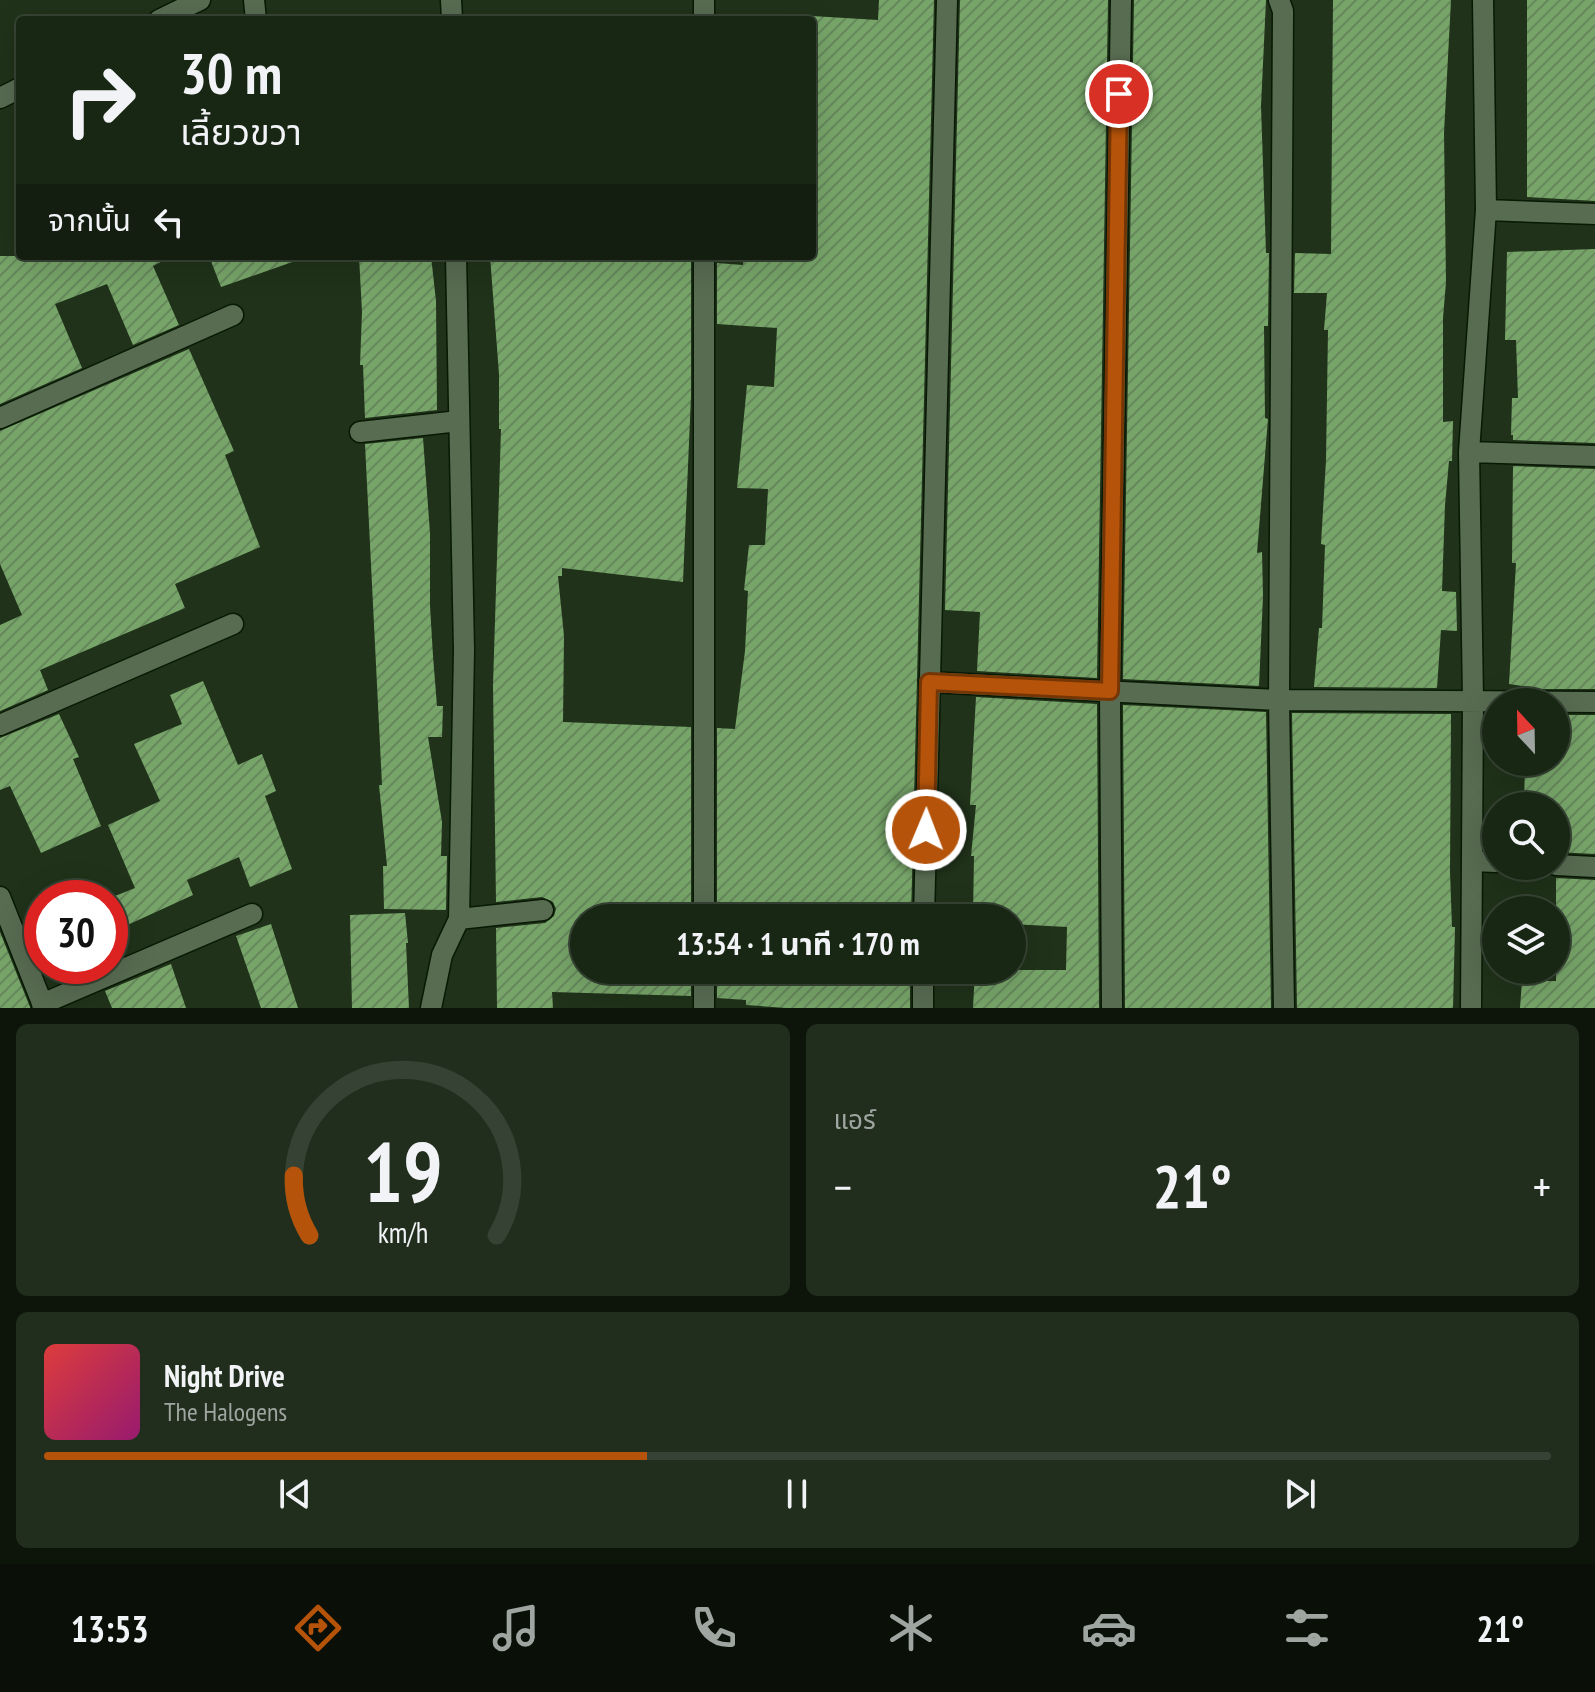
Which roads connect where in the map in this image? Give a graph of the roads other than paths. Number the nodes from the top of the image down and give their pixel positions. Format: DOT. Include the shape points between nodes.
graph roads {
  1 [pos="200,0"];
  2 [pos="947,0"];
  3 [pos="1121,0"];
  4 [pos="1279,0"];
  5 [pos="1483,0"];
  6 [pos="167,16"];
  7 [pos="1486,210"];
  8 [pos="1595,214"];
  9 [pos="456,260"];
  10 [pos="704,260"];
  11 [pos="233,315"];
  12 [pos="0,418"];
  13 [pos="459,421"];
  14 [pos="360,432"];
  15 [pos="1469,452"];
  16 [pos="1595,456"];
  17 [pos="233,624"];
  18 [pos="929,682"];
  19 [pos="1110,691"];
  20 [pos="1473,699"];
  21 [pos="1279,700"];
  22 [pos="1595,702"];
  23 [pos="0,725"];
  24 [pos="1473,861"];
  25 [pos="1482,861"];
  26 [pos="1570,866"];
  27 [pos="1595,867"];
  28 [pos="0,897"];
  29 [pos="704,904"];
  30 [pos="924,904"];
  31 [pos="543,910"];
  32 [pos="252,914"];
  33 [pos="459,919"];
  34 [pos="704,984"];
  35 [pos="923,984"];
  36 [pos="43,1006"];
  37 [pos="431,1008"];
  38 [pos="704,1008"];
  39 [pos="923,1008"];
  40 [pos="1112,1008"];
  41 [pos="1284,1008"];
  42 [pos="1471,1008"];
  1 -- 6 [label="street"];
  2 -- 18 [label="street"];
  3 -- 19 [label="street"];
  4 -- 21 [label="street"];
  5 -- 7 [label="street"];
  7 -- 8 [label="street"];
  7 -- 15 [label="street"];
  9 -- 13 [label="street"];
  10 -- 29 [label="street"];
  11 -- 12 [label="street"];
  13 -- 14 [label="street"];
  13 -- 33 [label="street" via="464,650"];
  15 -- 16 [label="street"];
  15 -- 20 [label="street"];
  17 -- 23 [label="street"];
  18 -- 19 [label="street"];
  18 -- 30 [label="street"];
  19 -- 21 [label="street"];
  19 -- 40 [label="street"];
  20 -- 21 [label="street"];
  20 -- 22 [label="street"];
  20 -- 24 [label="street"];
  21 -- 41 [label="street"];
  24 -- 25 [label="street"];
  24 -- 42 [label="street"];
  26 -- 27 [label="street"];
  28 -- 36 [label="street"];
  31 -- 33 [label="street"];
  32 -- 36 [label="street"];
  33 -- 37 [label="street" via="442,955"];
  34 -- 38 [label="street"];
  35 -- 39 [label="street"];
}
